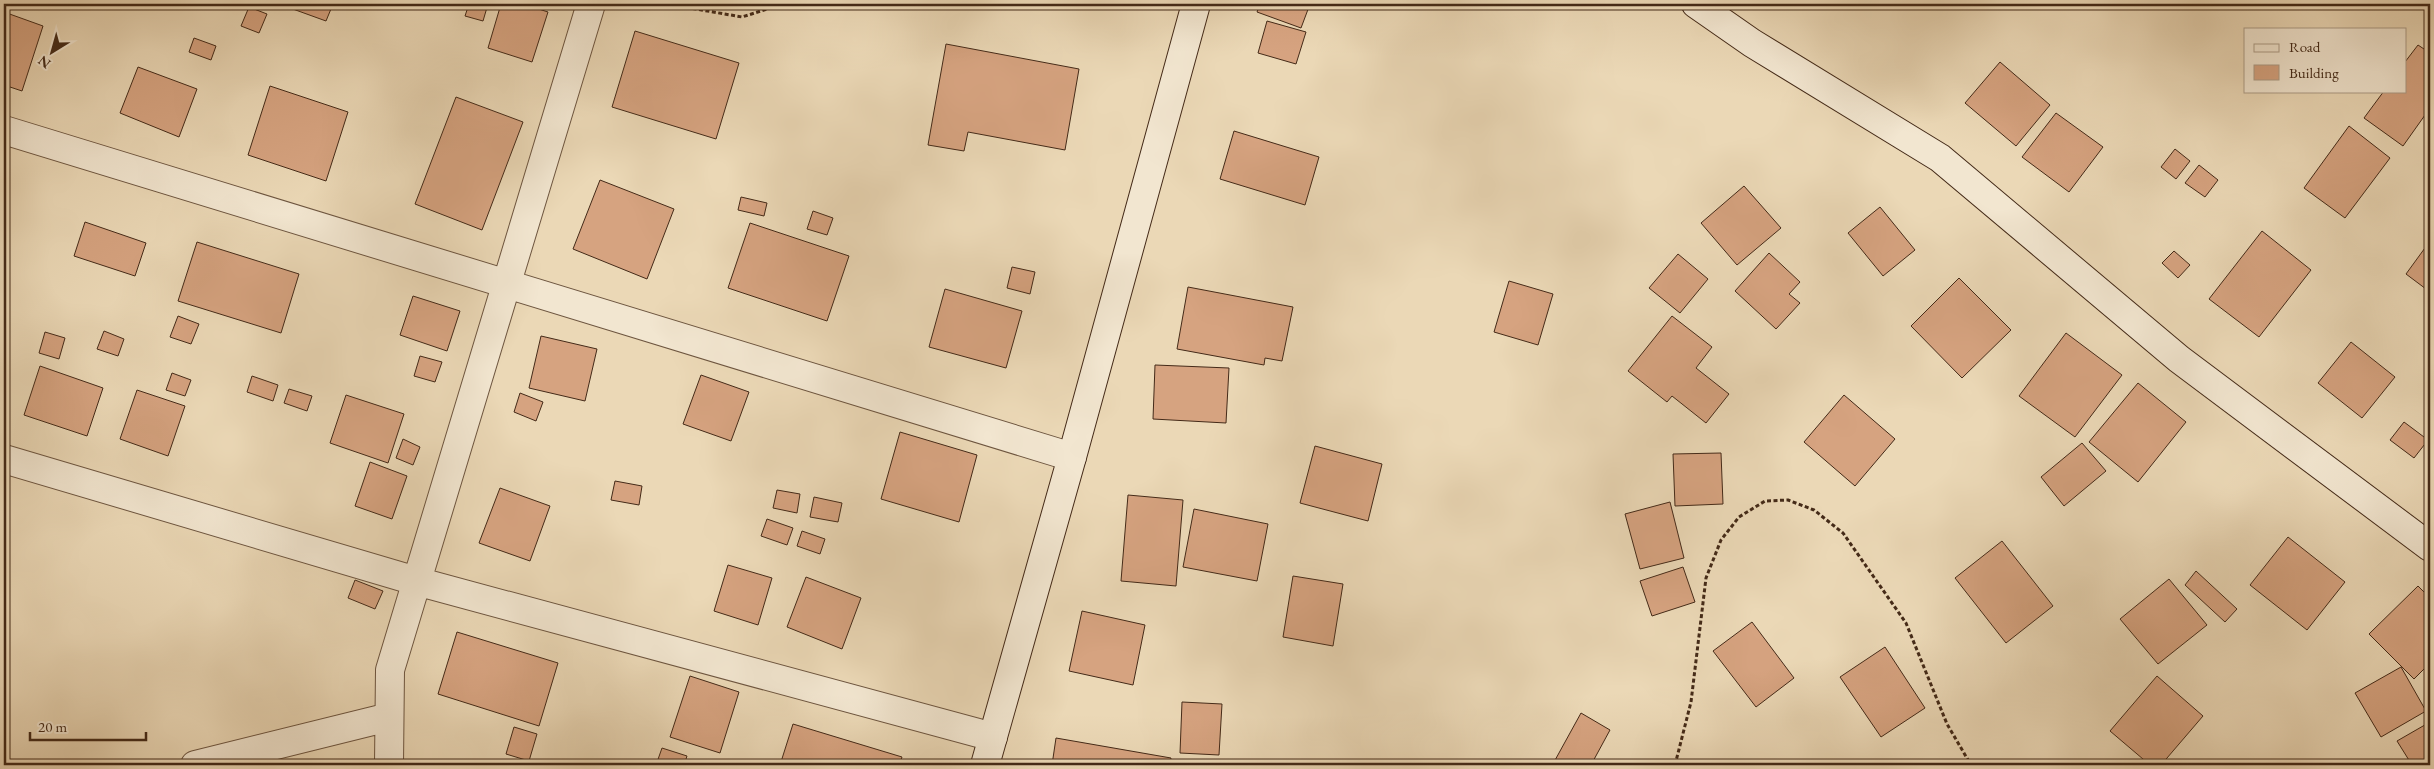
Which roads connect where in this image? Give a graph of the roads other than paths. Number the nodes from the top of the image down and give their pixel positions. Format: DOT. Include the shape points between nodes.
graph roads {
  1 [pos="591,4"];
  2 [pos="1196,4"];
  3 [pos="1696,4"];
  4 [pos="4,130"];
  5 [pos="505,283"];
  6 [pos="1072,457"];
  7 [pos="4,458"];
  8 [pos="2430,547"];
  9 [pos="416,581"];
  10 [pos="390,718"];
  11 [pos="993,737"];
  12 [pos="195,765"];
  13 [pos="389,765"];
  14 [pos="985,765"];
  1 -- 5 [label="street"];
  2 -- 6 [label="street"];
  3 -- 8 [label="street" via="1752,43 1940,158 2179,359"];
  4 -- 5 [label="street"];
  5 -- 6 [label="street"];
  5 -- 9 [label="street"];
  6 -- 11 [label="street"];
  7 -- 9 [label="street"];
  9 -- 10 [label="street" via="390,670"];
  9 -- 11 [label="street"];
  10 -- 12 [label="street"];
  10 -- 13 [label="street"];
  11 -- 14 [label="street"];
}
